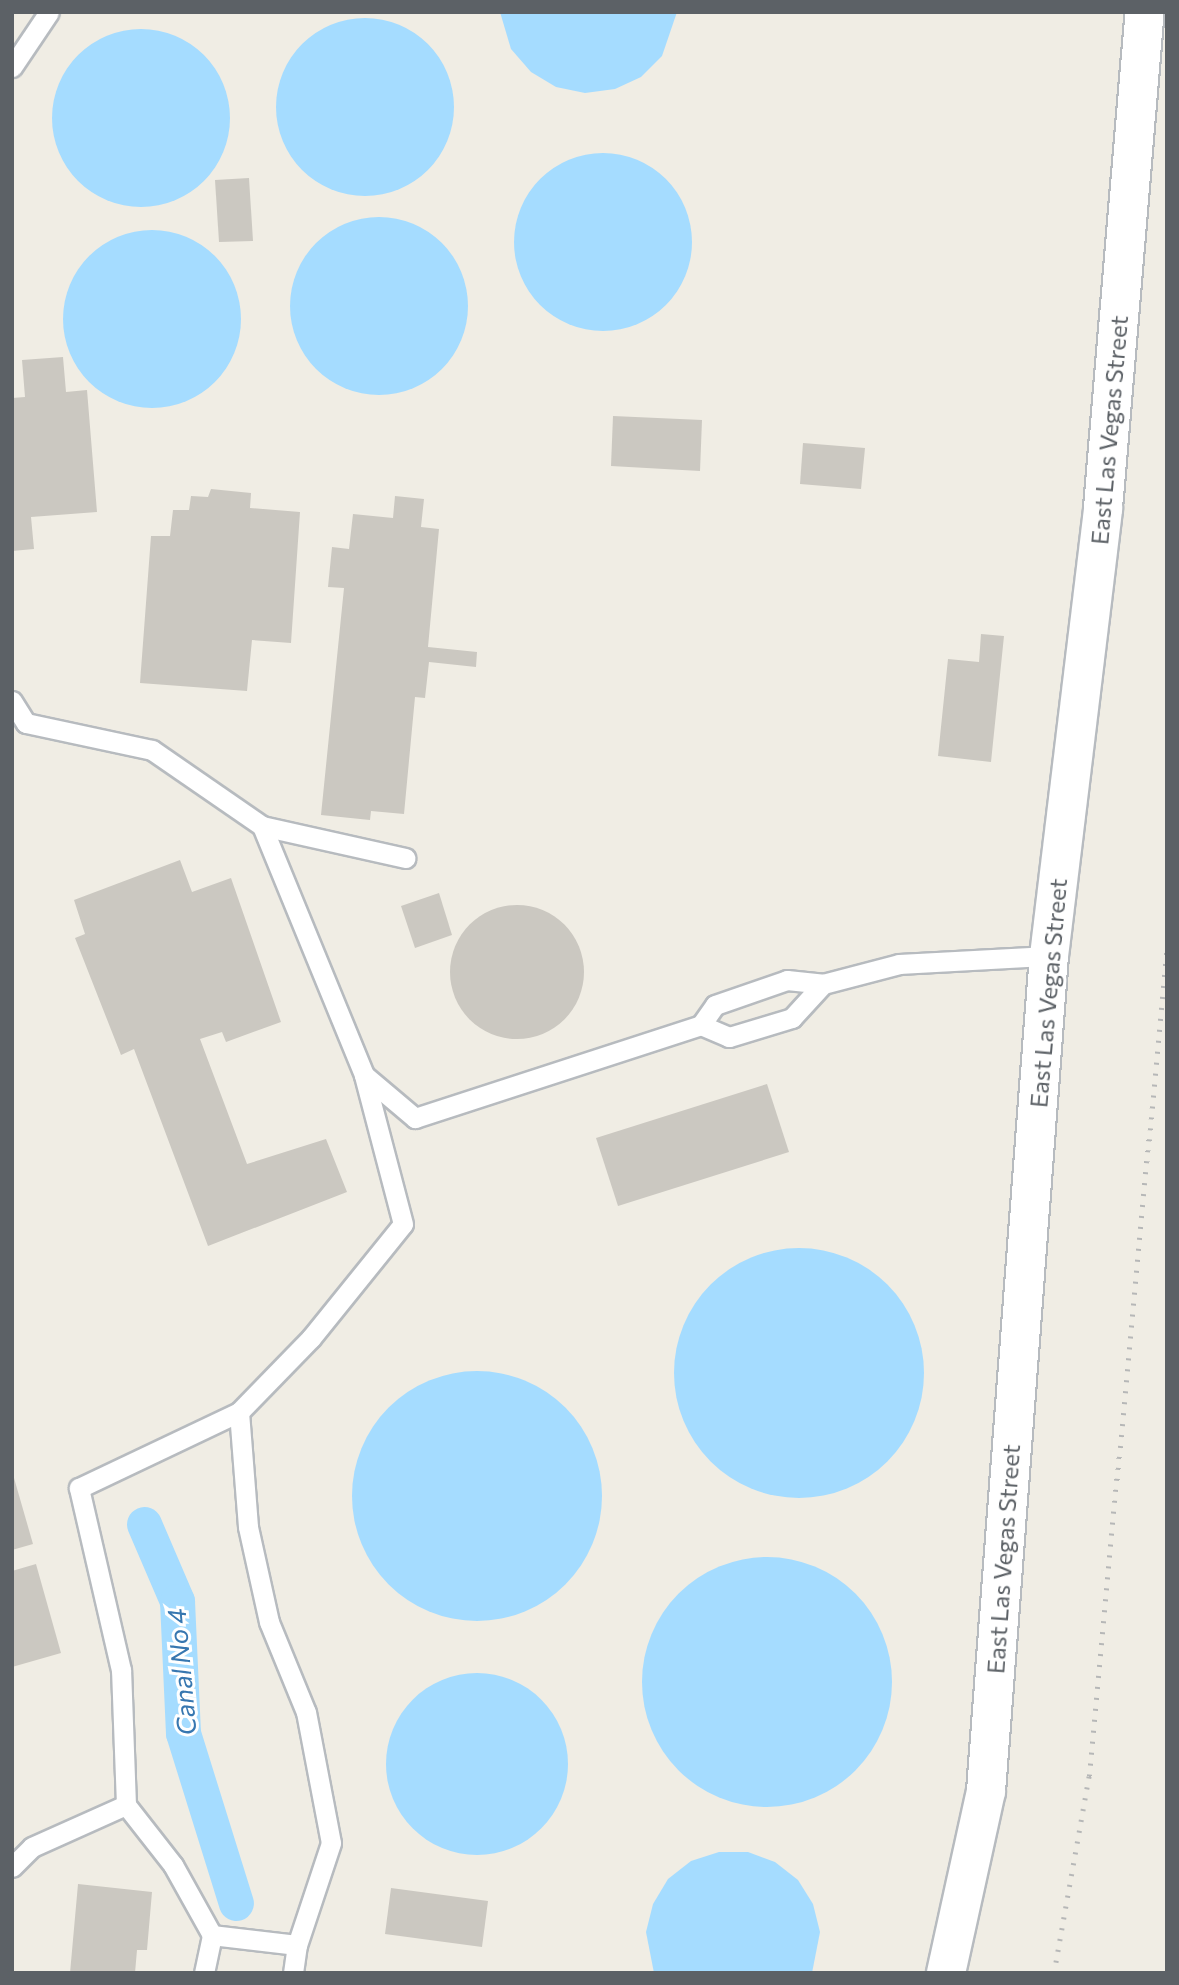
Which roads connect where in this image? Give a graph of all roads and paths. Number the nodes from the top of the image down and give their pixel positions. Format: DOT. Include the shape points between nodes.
graph roads {
  1 [pos="49,12"];
  2 [pos="1145,12"];
  3 [pos="12,67"];
  4 [pos="12,701"];
  5 [pos="262,826"];
  6 [pos="405,858"];
  7 [pos="1049,956"];
  8 [pos="823,984"];
  9 [pos="701,1025"];
  10 [pos="364,1075"];
  11 [pos="239,1412"];
  12 [pos="126,1805"];
  13 [pos="12,1867"];
  14 [pos="212,1935"];
  15 [pos="297,1945"];
  16 [pos="204,1973"];
  17 [pos="293,1973"];
  18 [pos="946,1973"];
  1 -- 3 [label="lane"];
  2 -- 7 [label="street, East Las Vegas Street" via="1103,508"];
  4 -- 5 [label="lane" via="26,723 152,750"];
  5 -- 6 [label="lane"];
  5 -- 10 [label="lane"];
  7 -- 8 [label="lane" via="899,964"];
  7 -- 18 [label="street, East Las Vegas Street" via="986,1791"];
  8 -- 9 [label="lane" via="787,980 715,1005"];
  8 -- 9 [label="lane" via="792,1018 729,1037"];
  9 -- 10 [label="lane" via="415,1118"];
  10 -- 11 [label="lane" via="403,1224 311,1338"];
  11 -- 12 [label="lane" via="79,1488 121,1670"];
  11 -- 15 [label="lane" via="248,1527 270,1622 306,1712 331,1843"];
  12 -- 13 [label="lane" via="32,1847"];
  12 -- 14 [label="lane" via="173,1865"];
  14 -- 15 [label="lane"];
  14 -- 16 [label="lane"];
  15 -- 17 [label="lane"];
}
